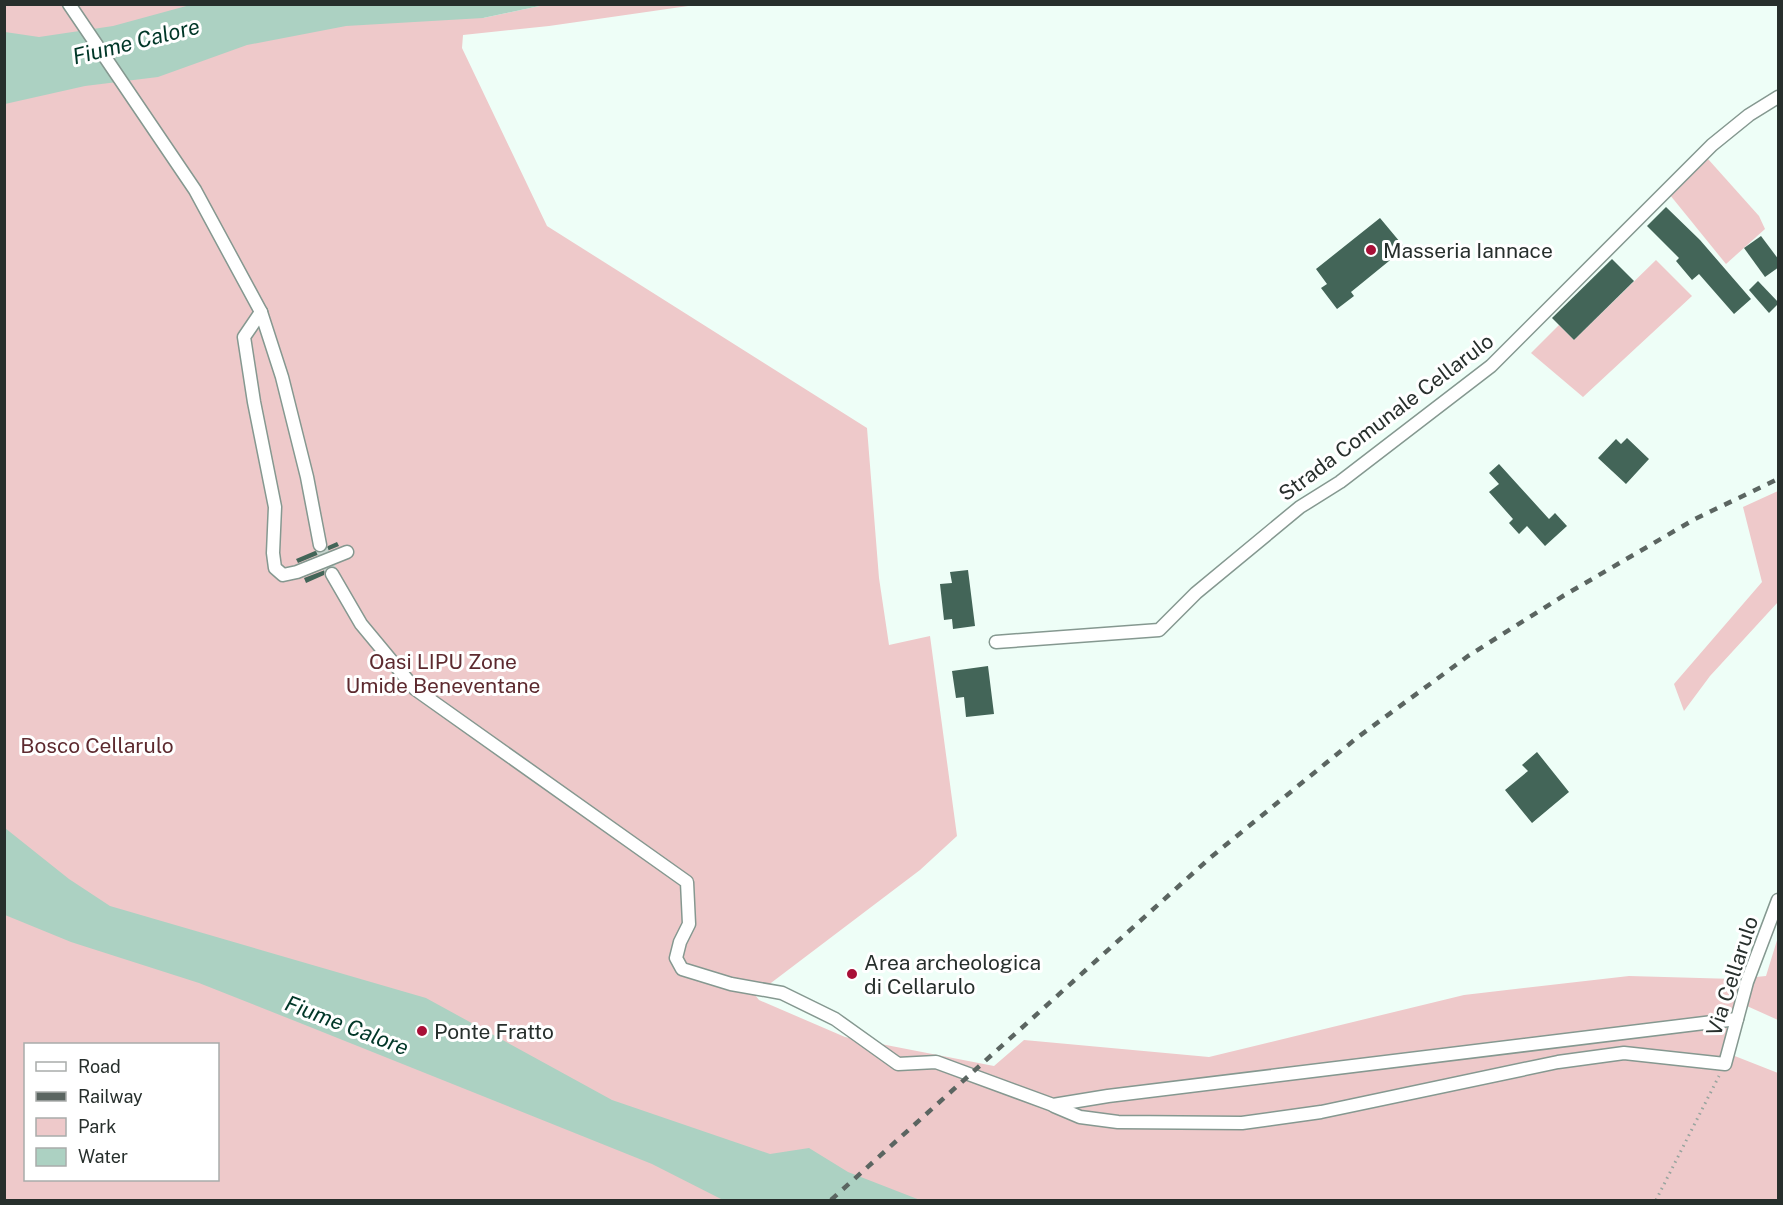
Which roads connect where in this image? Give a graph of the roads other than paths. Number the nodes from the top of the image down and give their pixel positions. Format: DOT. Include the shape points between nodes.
graph roads {
  1 [pos="69,4"];
  2 [pos="1779,98"];
  3 [pos="261,312"];
  4 [pos="320,545"];
  5 [pos="347,552"];
  6 [pos="332,574"];
  7 [pos="996,642"];
  8 [pos="1779,900"];
  9 [pos="1737,1019"];
  10 [pos="1053,1106"];
  1 -- 3 [label="street" via="195,190"];
  2 -- 7 [label="street, Strada Comunale Cellarulo" via="1749,115 1712,146 1491,366 1340,482 1300,507 1196,593 1159,630"];
  3 -- 4 [label="street" via="282,377"];
  3 -- 5 [label="street" via="244,337 275,507 275,568 283,575 297,573"];
  6 -- 10 [label="street" via="361,624 415,689 687,882 689,924 676,958 682,969 731,984 782,993 835,1019 898,1064 936,1062"];
  8 -- 9 [label="street, Via Cellarulo"];
  9 -- 10 [label="street"];
  9 -- 10 [label="street, Via Cellarulo" via="1725,1064 1624,1053 1558,1062 1321,1112 1242,1123 1118,1122 1080,1116"];
}
